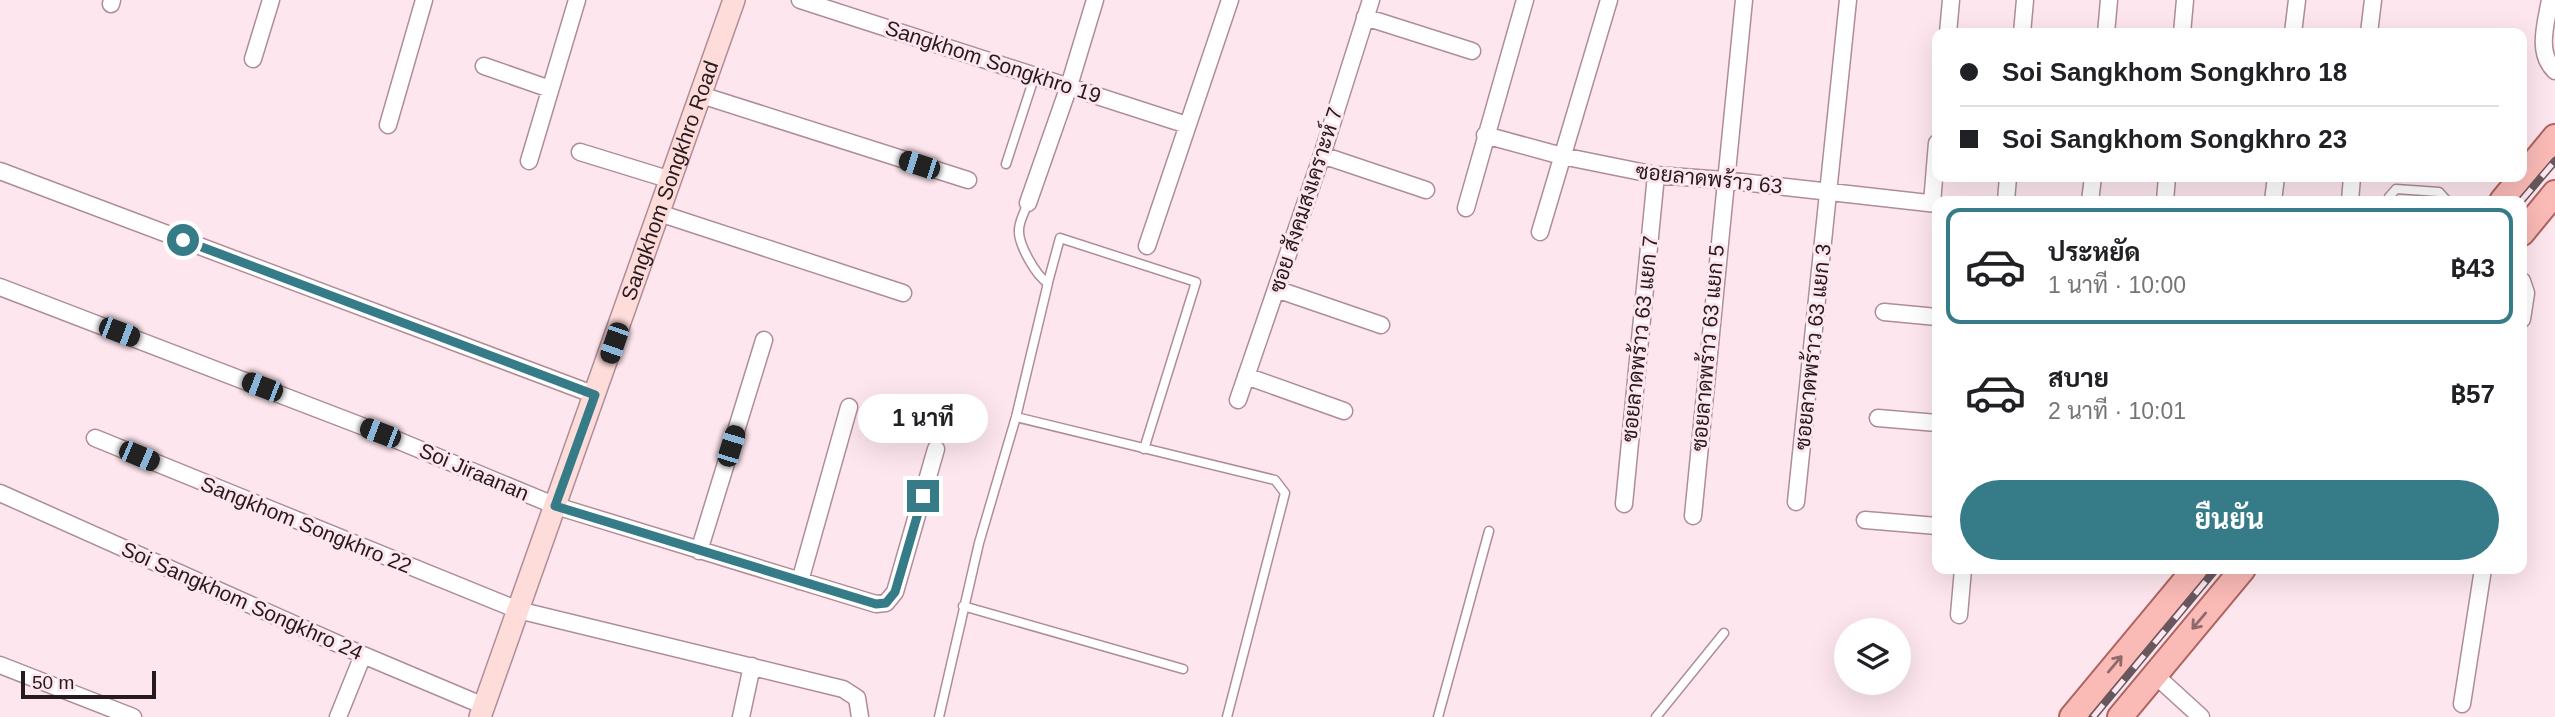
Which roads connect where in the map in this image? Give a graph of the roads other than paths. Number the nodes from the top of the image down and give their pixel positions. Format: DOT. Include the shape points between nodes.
graph roads {
  1 [pos="271,0"];
  2 [pos="424,0"];
  3 [pos="577,0"];
  4 [pos="734,0"];
  5 [pos="800,0"];
  6 [pos="1095,0"];
  7 [pos="1230,0"];
  8 [pos="1371,0"];
  9 [pos="1525,0"];
  10 [pos="1609,0"];
  11 [pos="1744,0"];
  12 [pos="1848,0"];
  13 [pos="1951,0"];
  14 [pos="2025,0"];
  15 [pos="2109,0"];
  16 [pos="2185,0"];
  17 [pos="2297,0"];
  18 [pos="2373,0"];
  19 [pos="2550,0"];
  20 [pos="1365,17"];
  21 [pos="1948,28"];
  22 [pos="2022,28"];
  23 [pos="2106,28"];
  24 [pos="2182,28"];
  25 [pos="2294,28"];
  26 [pos="2370,28"];
  27 [pos="1472,51"];
  28 [pos="253,59"];
  29 [pos="484,66"];
  30 [pos="2555,71"];
  31 [pos="1035,75"];
  32 [pos="1069,86"];
  33 [pos="550,89"];
  34 [pos="701,95"];
  35 [pos="388,125"];
  36 [pos="1187,125"];
  37 [pos="1485,135"];
  38 [pos="2555,137"];
  39 [pos="580,152"];
  40 [pos="1322,155"];
  41 [pos="1562,156"];
  42 [pos="529,161"];
  43 [pos="1006,164"];
  44 [pos="0,171"];
  45 [pos="2527,171"];
  46 [pos="1656,175"];
  47 [pos="671,180"];
  48 [pos="968,180"];
  49 [pos="1724,180"];
  50 [pos="2518,182"];
  51 [pos="1426,190"];
  52 [pos="1830,192"];
  53 [pos="2555,193"];
  54 [pos="2390,196"];
  55 [pos="2443,196"];
  56 [pos="2506,196"];
  57 [pos="1028,202"];
  58 [pos="1932,204"];
  59 [pos="1466,208"];
  60 [pos="659,213"];
  61 [pos="2527,227"];
  62 [pos="1540,232"];
  63 [pos="1146,246"];
  64 [pos="0,286"];
  65 [pos="1048,286"];
  66 [pos="1276,289"];
  67 [pos="903,293"];
  68 [pos="1884,312"];
  69 [pos="1932,317"];
  70 [pos="1381,326"];
  71 [pos="764,340"];
  72 [pos="1246,376"];
  73 [pos="595,395"];
  74 [pos="1238,400"];
  75 [pos="849,407"];
  76 [pos="1344,411"];
  77 [pos="1016,417"];
  78 [pos="1878,418"];
  79 [pos="1932,423"];
  80 [pos="95,438"];
  81 [pos="936,449"];
  82 [pos="1144,449"];
  83 [pos="0,493"];
  84 [pos="1796,502"];
  85 [pos="1624,504"];
  86 [pos="555,506"];
  87 [pos="1693,516"];
  88 [pos="1865,520"];
  89 [pos="1932,526"];
  90 [pos="1489,531"];
  91 [pos="699,551"];
  92 [pos="1963,574"];
  93 [pos="2191,574"];
  94 [pos="2239,574"];
  95 [pos="2482,574"];
  96 [pos="800,581"];
  97 [pos="963,606"];
  98 [pos="518,610"];
  99 [pos="1959,615"];
  100 [pos="1724,633"];
  101 [pos="363,655"];
  102 [pos="0,665"];
  103 [pos="752,666"];
  104 [pos="1183,669"];
  105 [pos="2155,675"];
  106 [pos="2462,704"];
  107 [pos="482,712"];
  108 [pos="133,717"];
  109 [pos="338,717"];
  110 [pos="741,717"];
  111 [pos="860,717"];
  112 [pos="939,717"];
  113 [pos="1227,717"];
  114 [pos="1438,717"];
  115 [pos="1656,717"];
  116 [pos="2072,717"];
  117 [pos="2120,717"];
  118 [pos="2201,717"];
  1 -- 28 [label="street"];
  2 -- 35 [label="street"];
  3 -- 33 [label="street"];
  4 -- 34 [label="main road, Sangkhom Songkhro Road"];
  5 -- 31 [label="street, Sangkhom Songkhro 19"];
  6 -- 32 [label="street"];
  7 -- 36 [label="street"];
  8 -- 20 [label="street, ซอย สังคมสงเคราะห์ 7"];
  9 -- 37 [label="street"];
  10 -- 41 [label="street"];
  11 -- 49 [label="street, ซอยลาดพร้าว 63 แยก 5"];
  12 -- 52 [label="street, ซอยลาดพร้าว 63 แยก 3"];
  13 -- 21 [label="street"];
  14 -- 22 [label="street"];
  15 -- 23 [label="street"];
  16 -- 24 [label="street"];
  17 -- 25 [label="street"];
  18 -- 26 [label="street"];
  19 -- 30 [label="street" via="2543,45"];
  20 -- 27 [label="street"];
  20 -- 40 [label="street, ซอย สังคมสงเคราะห์ 7"];
  29 -- 33 [label="street"];
  31 -- 32 [label="street, Sangkhom Songkhro 19"];
  31 -- 43 [label="lane"];
  32 -- 36 [label="street, Sangkhom Songkhro 19"];
  32 -- 57 [label="street"];
  33 -- 42 [label="street"];
  34 -- 47 [label="main road, Sangkhom Songkhro Road"];
  34 -- 48 [label="street"];
  36 -- 63 [label="street"];
  37 -- 41 [label="street, ซอยลาดพร้าว 63"];
  37 -- 59 [label="street"];
  38 -- 45 [label="main road"];
  39 -- 47 [label="street"];
  40 -- 51 [label="street"];
  40 -- 66 [label="street, ซอย สังคมสงเคราะห์ 7"];
  41 -- 46 [label="street, ซอยลาดพร้าว 63"];
  41 -- 62 [label="street"];
  44 -- 73 [label="street"];
  46 -- 49 [label="street, ซอยลาดพร้าว 63"];
  46 -- 85 [label="street, ซอยลาดพร้าว 63 แยก 7"];
  47 -- 60 [label="main road, Sangkhom Songkhro Road"];
  49 -- 52 [label="street, ซอยลาดพร้าว 63"];
  49 -- 87 [label="street, ซอยลาดพร้าว 63 แยก 5"];
  50 -- 56 [label="main road"];
  52 -- 58 [label="street, ซอยลาดพร้าว 63"];
  52 -- 84 [label="street, ซอยลาดพร้าว 63 แยก 3"];
  53 -- 61 [label="main road"];
  54 -- 55 [label="lane" via="2396,189"];
  57 -- 65 [label="lane" via="1019,234 1033,267"];
  60 -- 67 [label="street"];
  60 -- 73 [label="main road, Sangkhom Songkhro Road"];
  64 -- 86 [label="street, Soi Jiraanan"];
  65 -- 77 [label="lane"];
  65 -- 82 [label="lane" via="1060,238 1196,282"];
  66 -- 70 [label="street"];
  66 -- 72 [label="street, ซอย สังคมสงเคราะห์ 7"];
  68 -- 69 [label="street"];
  71 -- 91 [label="street"];
  72 -- 74 [label="street, ซอย สังคมสงเคราะห์ 7"];
  72 -- 76 [label="street"];
  73 -- 86 [label="main road, Sangkhom Songkhro Road"];
  75 -- 96 [label="street"];
  77 -- 82 [label="lane"];
  77 -- 97 [label="lane"];
  78 -- 79 [label="street"];
  80 -- 98 [label="street, Sangkhom Songkhro 22"];
  81 -- 96 [label="street, Soi Jiraanan" via="895,592 886,603"];
  82 -- 113 [label="lane" via="1275,480 1286,493"];
  83 -- 101 [label="street, Soi Sangkhom Songkhro 24"];
  86 -- 91 [label="street, Soi Jiraanan"];
  86 -- 98 [label="main road, Sangkhom Songkhro Road"];
  88 -- 89 [label="street"];
  90 -- 114 [label="lane"];
  91 -- 96 [label="street, Soi Jiraanan"];
  92 -- 99 [label="street"];
  116 -- 93 [label="main road, one-way"];
  94 -- 105 [label="main road, one-way"];
  95 -- 106 [label="street"];
  97 -- 104 [label="lane"];
  97 -- 112 [label="lane"];
  98 -- 103 [label="street, Sangkhom Songkhro 22"];
  98 -- 107 [label="main road, Sangkhom Songkhro Road"];
  100 -- 115 [label="lane"];
  101 -- 107 [label="street, Soi Sangkhom Songkhro 24"];
  101 -- 109 [label="street"];
  102 -- 108 [label="street"];
  103 -- 110 [label="street"];
  103 -- 111 [label="street, Sangkhom Songkhro 22" via="843,689 857,698"];
  105 -- 117 [label="main road"];
  105 -- 118 [label="street"];
}
